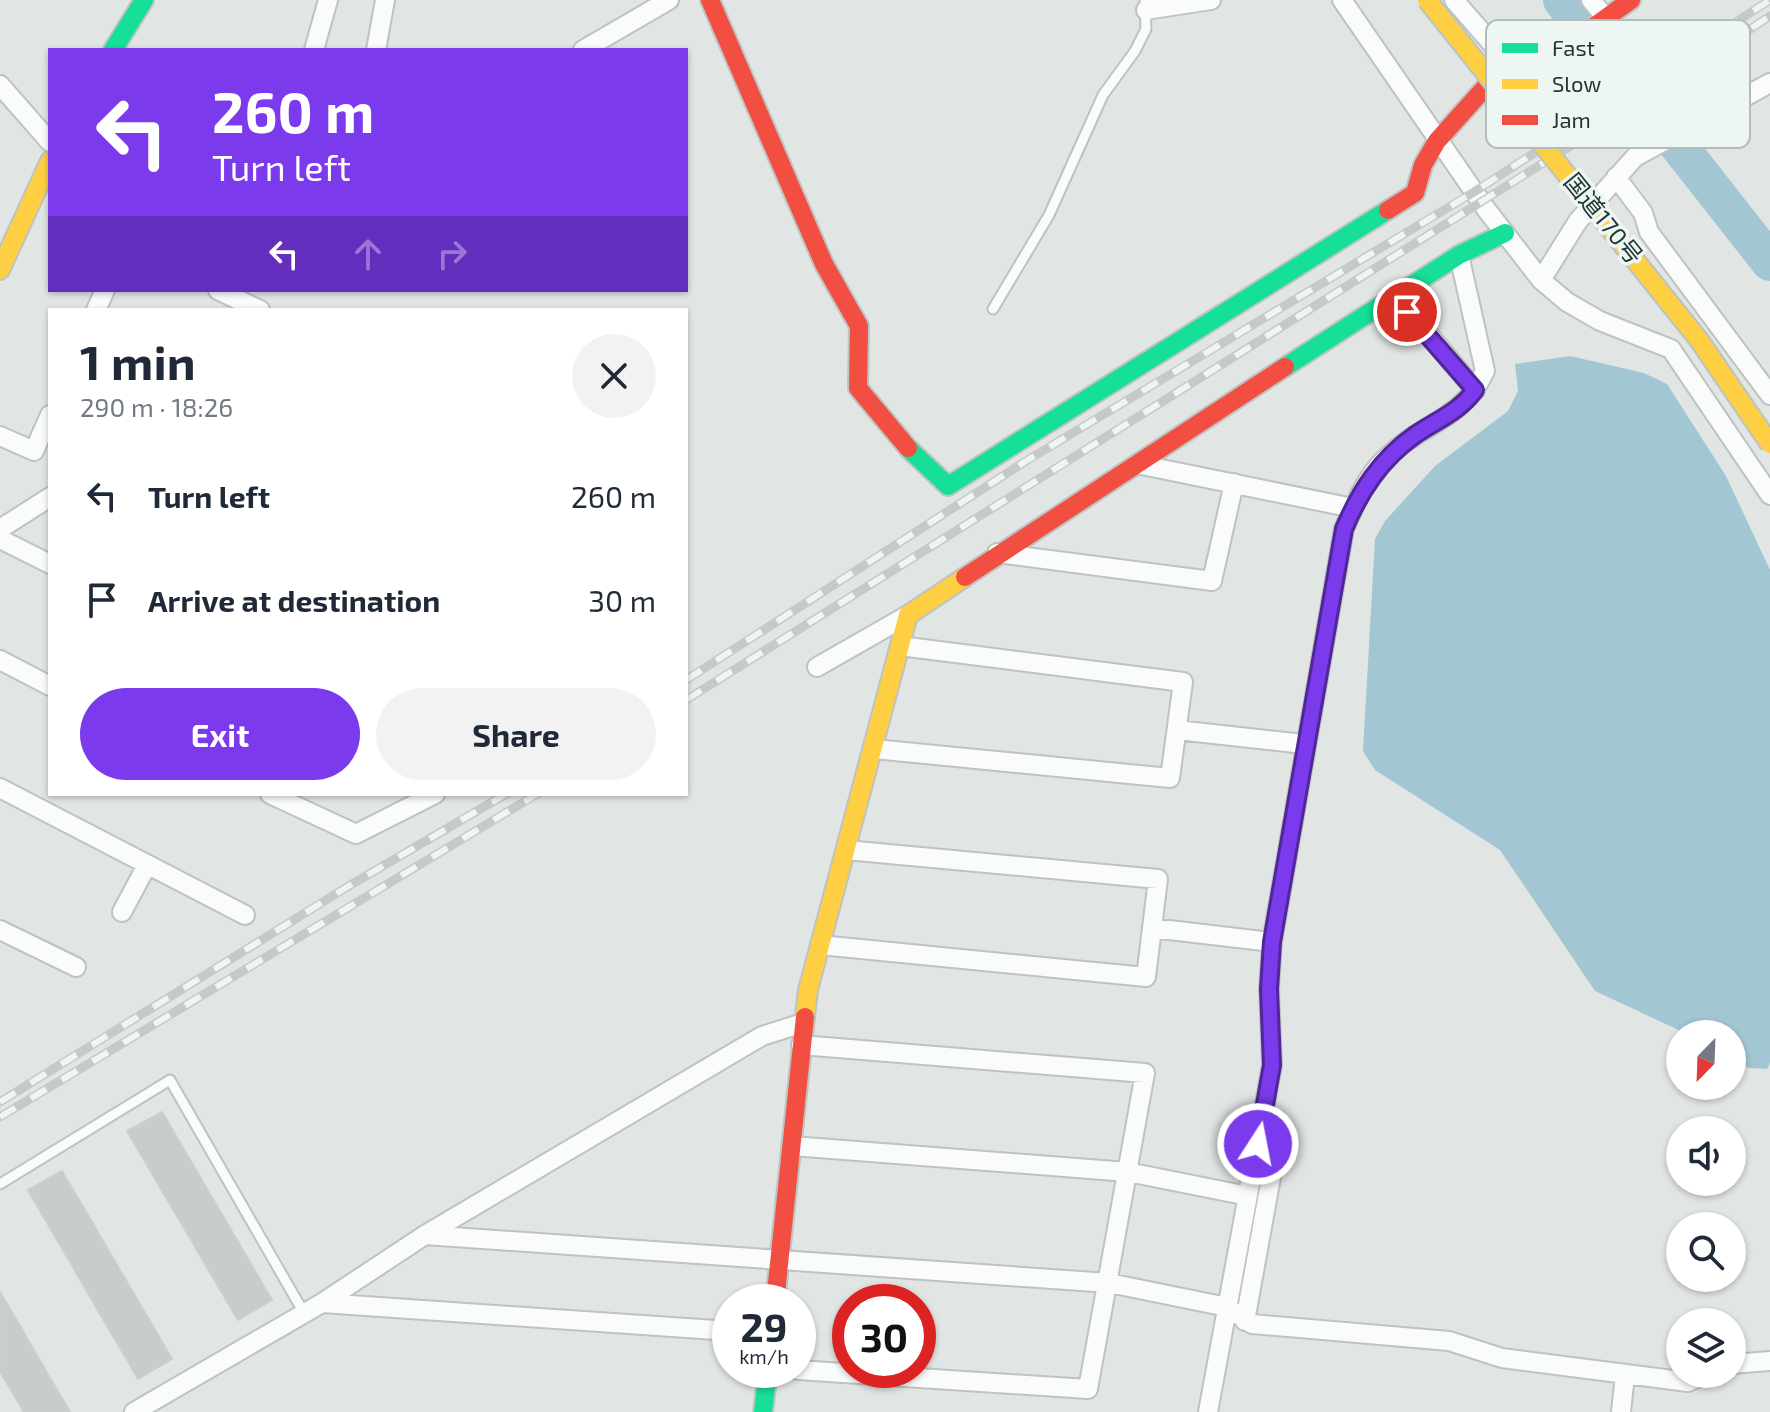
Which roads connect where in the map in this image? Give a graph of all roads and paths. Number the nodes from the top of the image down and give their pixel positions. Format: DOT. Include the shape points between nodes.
graph roads {
  1 [pos="328,0"];
  2 [pos="385,0"];
  3 [pos="669,0"];
  4 [pos="710,0"];
  5 [pos="1211,0"];
  6 [pos="1342,0"];
  7 [pos="1427,0"];
  8 [pos="1454,0"];
  9 [pos="1591,0"];
  10 [pos="1631,0"];
  11 [pos="139,3"];
  12 [pos="1146,5"];
  13 [pos="1605,17"];
  14 [pos="1601,20"];
  15 [pos="1486,37"];
  16 [pos="114,48"];
  17 [pos="315,48"];
  18 [pos="376,48"];
  19 [pos="586,48"];
  20 [pos="1486,74"];
  21 [pos="1770,83"];
  22 [pos="0,85"];
  23 [pos="1486,86"];
  24 [pos="1750,94"];
  25 [pos="48,140"];
  26 [pos="1437,141"];
  27 [pos="1545,148"];
  28 [pos="1651,148"];
  29 [pos="48,165"];
  30 [pos="1616,177"];
  31 [pos="1505,233"];
  32 [pos="1459,255"];
  33 [pos="0,270"];
  34 [pos="1541,280"];
  35 [pos="223,292"];
  36 [pos="1395,294"];
  37 [pos="255,304"];
  38 [pos="993,309"];
  39 [pos="1475,390"];
  40 [pos="1770,395"];
  41 [pos="48,420"];
  42 [pos="0,436"];
  43 [pos="1770,444"];
  44 [pos="1137,464"];
  45 [pos="1234,483"];
  46 [pos="1770,495"];
  47 [pos="48,498"];
  48 [pos="1353,508"];
  49 [pos="0,529"];
  50 [pos="0,539"];
  51 [pos="997,553"];
  52 [pos="48,563"];
  53 [pos="908,615"];
  54 [pos="900,646"];
  55 [pos="0,660"];
  56 [pos="817,667"];
  57 [pos="48,685"];
  58 [pos="1177,730"];
  59 [pos="1304,744"];
  60 [pos="874,749"];
  61 [pos="0,788"];
  62 [pos="274,796"];
  63 [pos="431,796"];
  64 [pos="846,850"];
  65 [pos="147,865"];
  66 [pos="122,912"];
  67 [pos="245,915"];
  68 [pos="1152,928"];
  69 [pos="0,930"];
  70 [pos="1272,942"];
  71 [pos="820,945"];
  72 [pos="76,967"];
  73 [pos="803,1023"];
  74 [pos="801,1045"];
  75 [pos="792,1146"];
  76 [pos="1276,1150"];
  77 [pos="1128,1172"];
  78 [pos="0,1184"];
  79 [pos="1248,1196"];
  80 [pos="425,1235"];
  81 [pos="780,1262"];
  82 [pos="1109,1283"];
  83 [pos="777,1284"];
  84 [pos="322,1303"];
  85 [pos="1227,1307"];
  86 [pos="304,1313"];
  87 [pos="1245,1321"];
  88 [pos="712,1330"];
  89 [pos="1770,1361"];
  90 [pos="1746,1363"];
  91 [pos="816,1371"];
  92 [pos="1625,1375"];
  93 [pos="1666,1380"];
  94 [pos="766,1388"];
  95 [pos="134,1412"];
  96 [pos="763,1412"];
  97 [pos="1208,1412"];
  98 [pos="1621,1412"];
  1 -- 17 [label="street"];
  2 -- 18 [label="street"];
  3 -- 19 [label="street"];
  4 -- 26 [label="main road" via="824,264 859,326 858,388 903,443 948,486 1415,193"];
  5 -- 12 [label="street"];
  6 -- 26 [label="street"];
  7 -- 20 [label="main road, 国道170号, bridge"];
  8 -- 15 [label="street"];
  9 -- 13 [label="street"];
  10 -- 13 [label="main road"];
  11 -- 16 [label="main road"];
  12 -- 38 [label="lane" via="1146,29 1135,51 1103,95 1049,215"];
  13 -- 14 [label="main road"];
  21 -- 24 [label="street"];
  22 -- 25 [label="street"];
  23 -- 26 [label="main road"];
  26 -- 31 [label="street"];
  27 -- 43 [label="main road, 国道170号, bridge" via="1699,340"];
  28 -- 30 [label="street"];
  29 -- 33 [label="main road"];
  30 -- 34 [label="street" via="1578,221"];
  30 -- 40 [label="street" via="1643,213 1649,232"];
  31 -- 32 [label="main road"];
  31 -- 34 [label="street"];
  32 -- 36 [label="main road"];
  32 -- 39 [label="street" via="1485,371"];
  34 -- 46 [label="street" via="1600,321 1671,349"];
  35 -- 37 [label="street"];
  36 -- 39 [label="street"];
  36 -- 44 [label="main road"];
  39 -- 48 [label="street" via="1464,406 1383,460"];
  41 -- 42 [label="street" via="34,451"];
  44 -- 45 [label="street"];
  44 -- 51 [label="main road"];
  45 -- 48 [label="street"];
  45 -- 51 [label="street" via="1212,581"];
  47 -- 49 [label="street"];
  48 -- 59 [label="street" via="1344,529"];
  50 -- 52 [label="street"];
  51 -- 53 [label="main road"];
  53 -- 54 [label="main road"];
  53 -- 56 [label="street"];
  54 -- 58 [label="street" via="1183,682"];
  54 -- 60 [label="main road"];
  55 -- 57 [label="street"];
  58 -- 59 [label="street"];
  58 -- 60 [label="street" via="1170,778"];
  59 -- 70 [label="street"];
  60 -- 64 [label="main road"];
  61 -- 65 [label="street"];
  62 -- 63 [label="street" via="356,834"];
  64 -- 68 [label="street" via="1158,879"];
  64 -- 71 [label="main road"];
  65 -- 66 [label="street"];
  65 -- 67 [label="street"];
  68 -- 70 [label="street"];
  68 -- 71 [label="street" via="1146,977"];
  69 -- 72 [label="street"];
  70 -- 79 [label="street" via="1272,1065"];
  71 -- 73 [label="main road"];
  73 -- 74 [label="main road"];
  73 -- 80 [label="street" via="762,1036"];
  74 -- 75 [label="main road"];
  74 -- 77 [label="street" via="1145,1073"];
  75 -- 77 [label="street"];
  75 -- 81 [label="main road"];
  76 -- 87 [label="street"];
  77 -- 79 [label="street"];
  77 -- 82 [label="street"];
  78 -- 86 [label="lane" via="170,1080"];
  79 -- 85 [label="street"];
  80 -- 81 [label="street"];
  80 -- 84 [label="street"];
  81 -- 82 [label="street"];
  81 -- 83 [label="main road"];
  82 -- 85 [label="street"];
  82 -- 91 [label="street" via="1088,1389"];
  84 -- 86 [label="street"];
  84 -- 88 [label="street"];
  85 -- 87 [label="street"];
  85 -- 97 [label="street"];
  86 -- 95 [label="street"];
  87 -- 92 [label="street" via="1449,1341 1502,1358"];
  89 -- 90 [label="street"];
  92 -- 93 [label="street"];
  92 -- 98 [label="street"];
  94 -- 96 [label="main road"];
}
